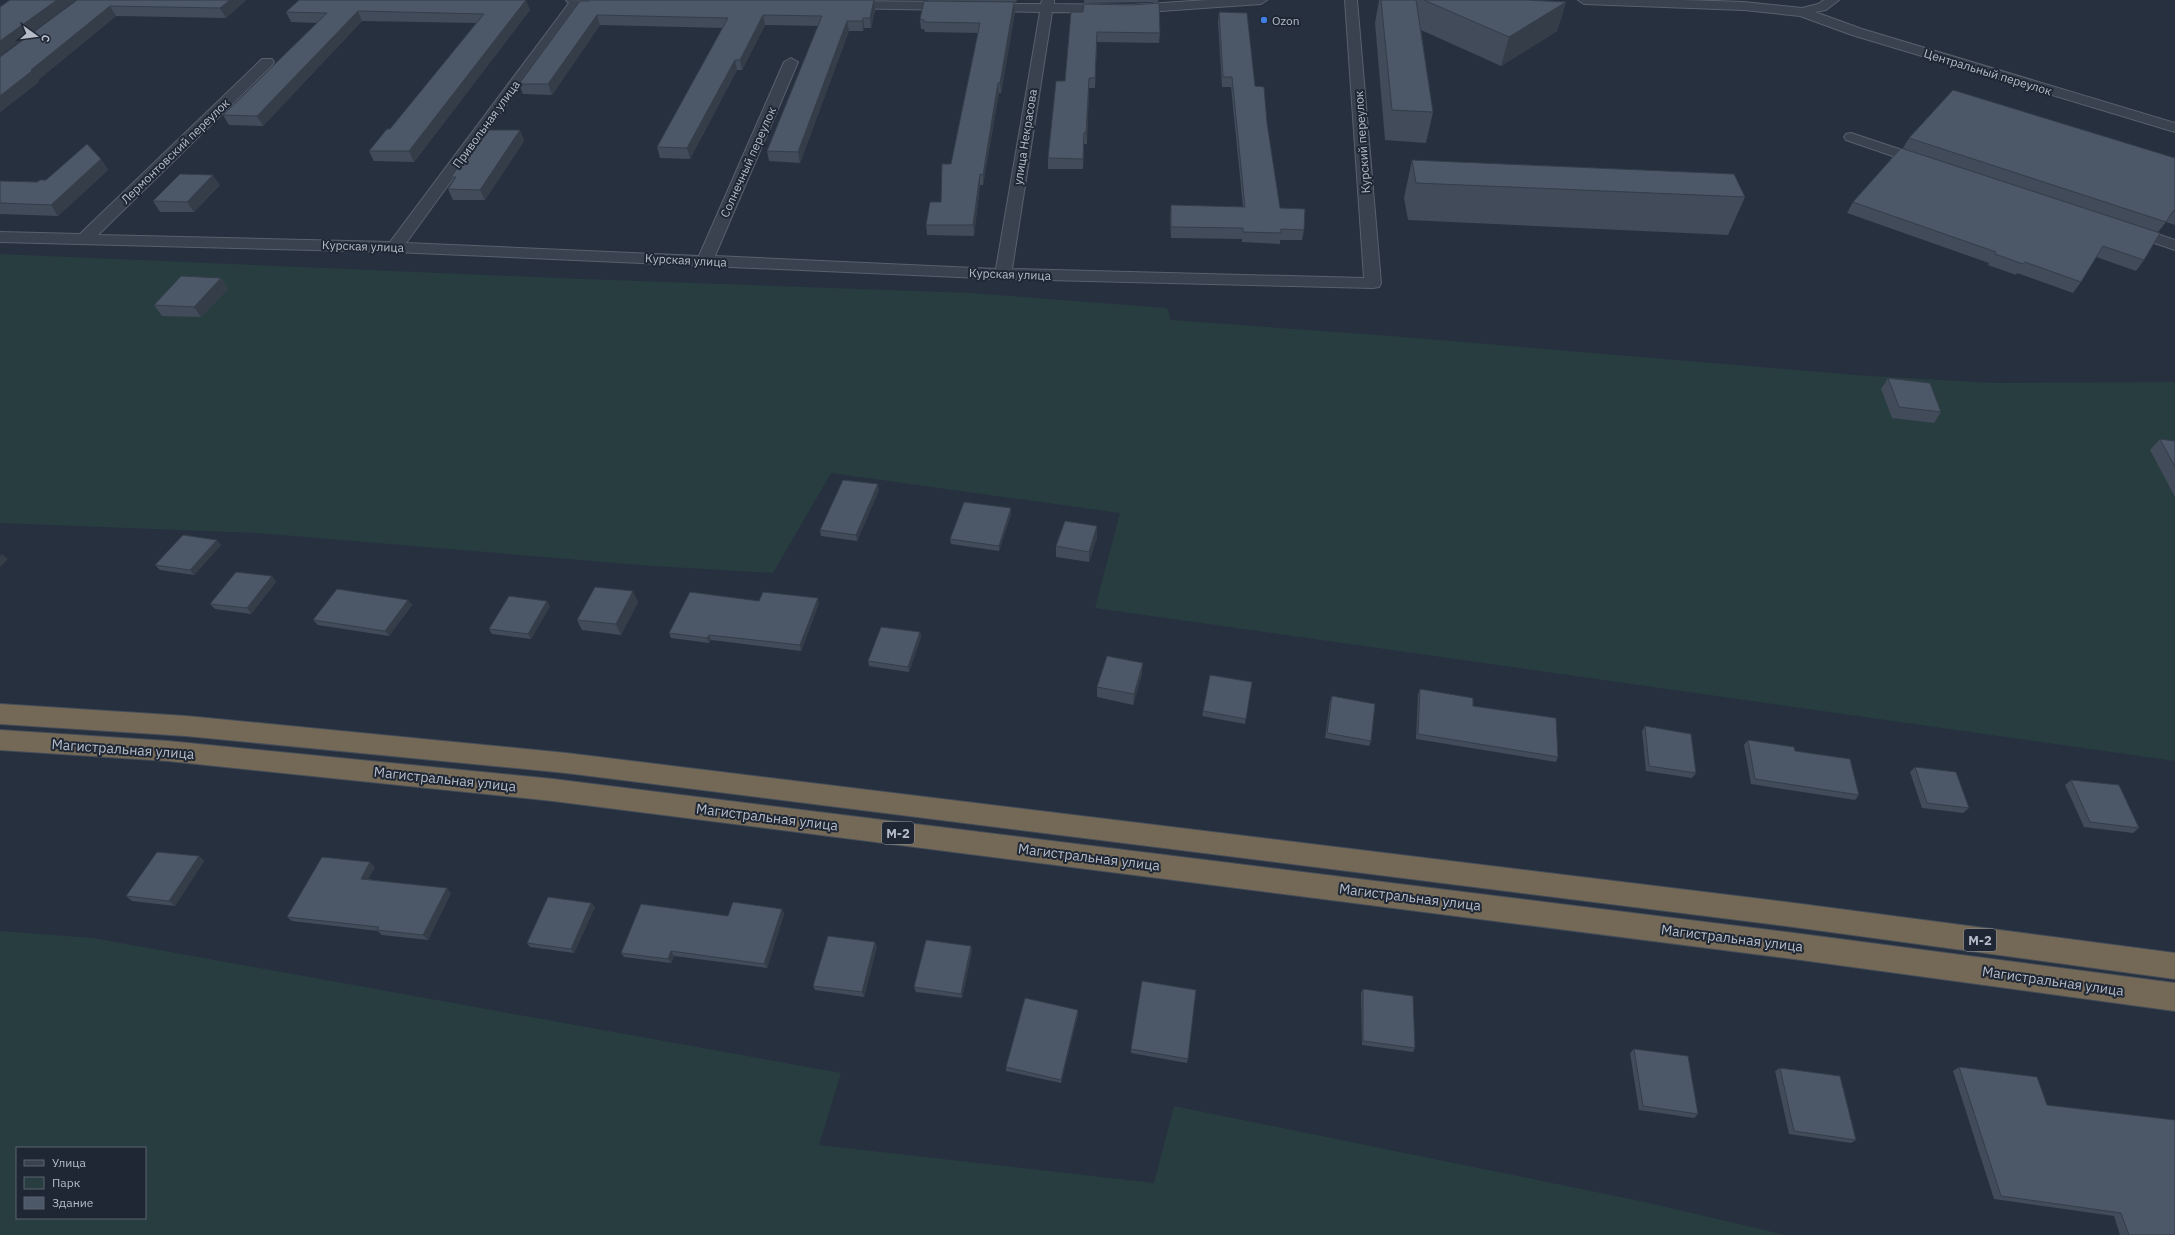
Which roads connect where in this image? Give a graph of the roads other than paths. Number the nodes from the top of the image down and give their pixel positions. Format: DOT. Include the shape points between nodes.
graph roads {
  1 [pos="572,0"];
  2 [pos="577,0"];
  3 [pos="1261,0"];
  4 [pos="1351,0"];
  5 [pos="1584,0"];
  6 [pos="1833,0"];
  7 [pos="633,1"];
  8 [pos="832,4"];
  9 [pos="1047,4"];
  10 [pos="1802,12"];
  11 [pos="267,62"];
  12 [pos="792,62"];
  13 [pos="2175,128"];
  14 [pos="1851,137"];
  15 [pos="1942,167"];
  16 [pos="2115,225"];
  17 [pos="0,237"];
  18 [pos="84,239"];
  19 [pos="2175,245"];
  20 [pos="395,247"];
  21 [pos="705,261"];
  22 [pos="1003,274"];
  23 [pos="1373,283"];
  24 [pos="0,714"];
  25 [pos="0,740"];
  26 [pos="2175,966"];
  27 [pos="2175,997"];
  1 -- 2 [label="street"];
  2 -- 7 [label="street"];
  2 -- 20 [label="street, Привольная улица"];
  3 -- 9 [label="street" via="1159,8"];
  4 -- 23 [label="street, Курский переулок"];
  5 -- 10 [label="street" via="1744,6"];
  6 -- 10 [label="street" via="1822,7"];
  8 -- 9 [label="street" via="971,7"];
  9 -- 22 [label="street, улица Некрасова"];
  10 -- 13 [label="street, Центральный переулок" via="1857,32"];
  11 -- 18 [label="street, Лермонтовский переулок"];
  12 -- 21 [label="street, Солнечный переулок"];
  14 -- 15 [label="street"];
  16 -- 19 [label="street"];
  17 -- 18 [label="street, Курская улица"];
  18 -- 20 [label="street, Курская улица"];
  20 -- 21 [label="street, Курская улица"];
  21 -- 22 [label="street, Курская улица"];
  22 -- 23 [label="street, Курская улица"];
  24 -- 26 [label="highway, Магистральная улица / М-2" via="186,726 566,763 1778,913"];
  25 -- 27 [label="highway, Магистральная улица / М-2" via="168,751 553,790 1786,945"];
}
